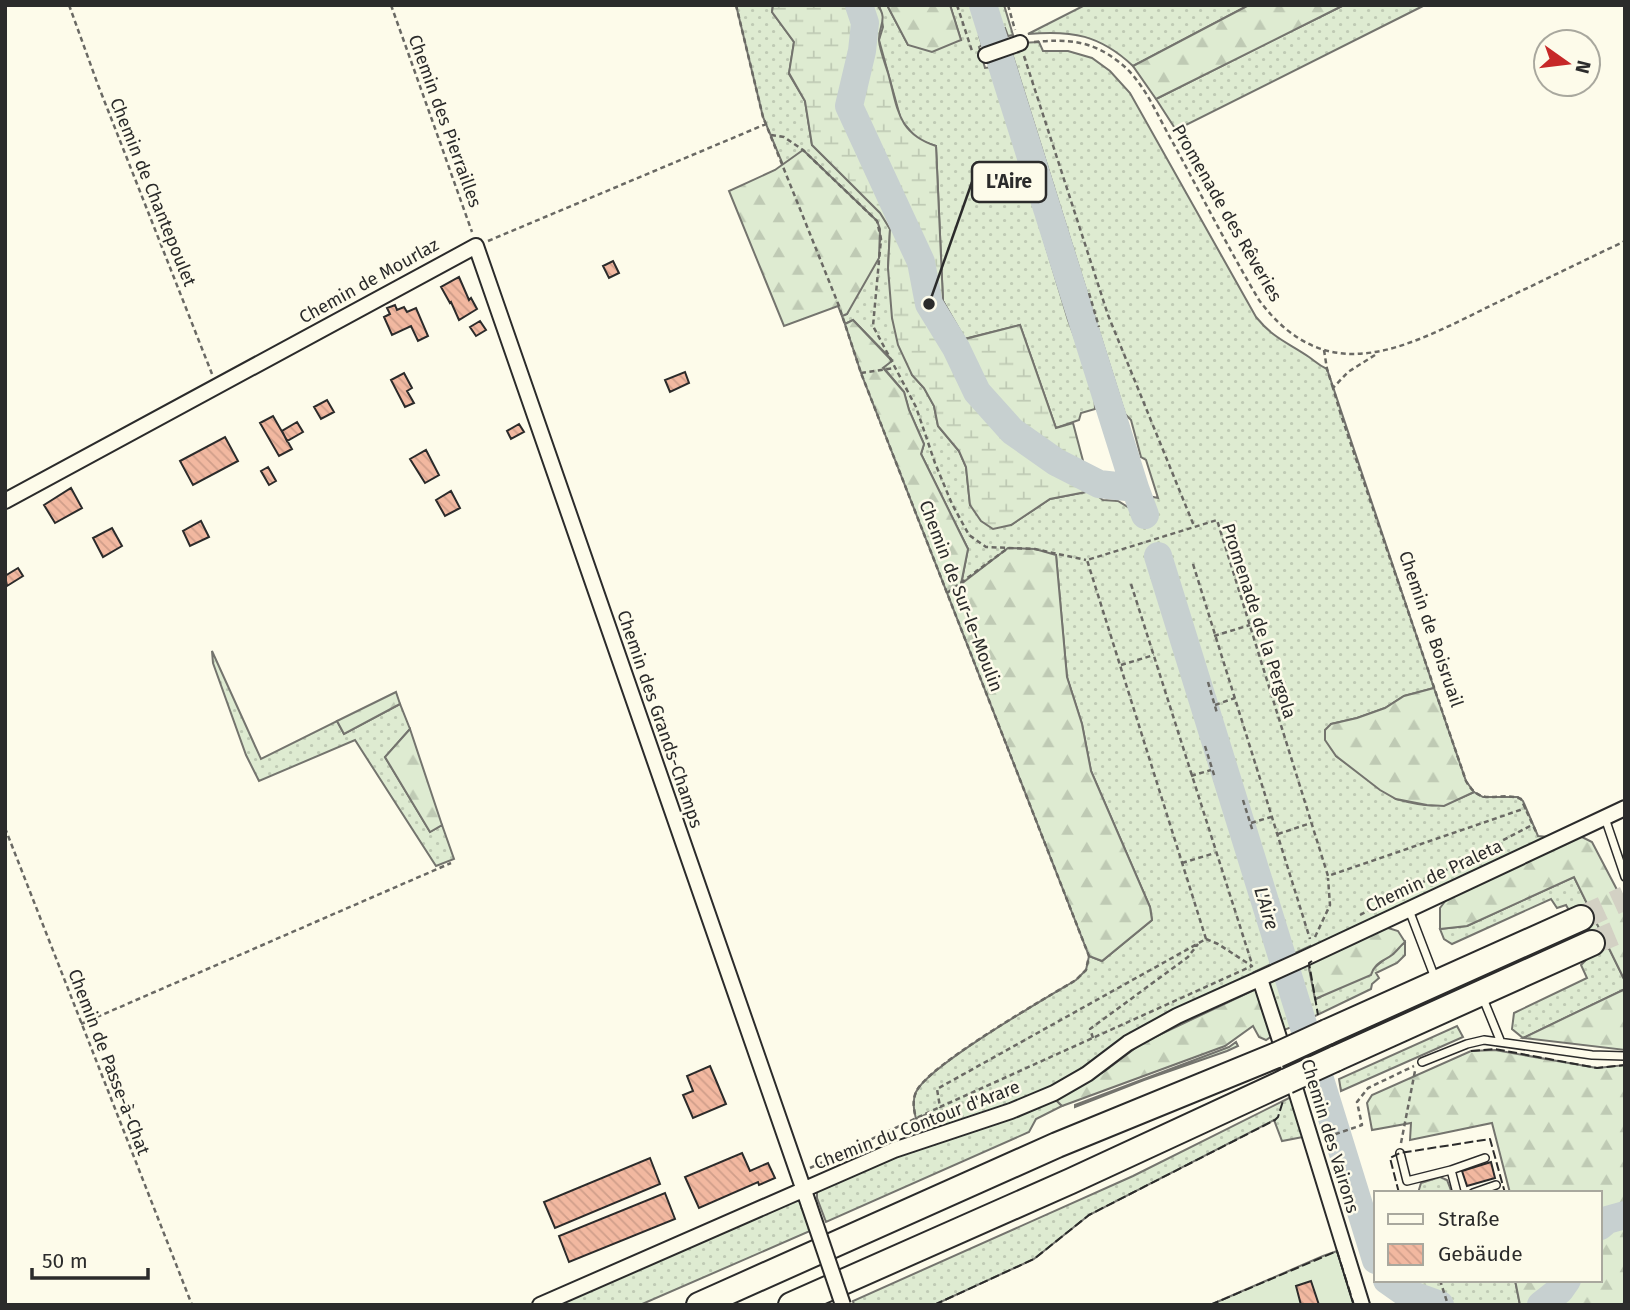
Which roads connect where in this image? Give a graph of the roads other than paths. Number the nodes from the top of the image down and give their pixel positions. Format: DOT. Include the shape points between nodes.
graph roads {
  1 [pos="1015,45"];
  2 [pos="986,55"];
  3 [pos="476,246"];
  4 [pos="5,501"];
  5 [pos="1625,808"];
  6 [pos="1605,818"];
  7 [pos="1625,877"];
  8 [pos="1409,910"];
  9 [pos="1580,918"];
  10 [pos="1592,943"];
  11 [pos="1263,978"];
  12 [pos="1437,983"];
  13 [pos="1481,993"];
  14 [pos="1500,1040"];
  15 [pos="1625,1056"];
  16 [pos="1422,1062"];
  17 [pos="1400,1153"];
  18 [pos="1485,1158"];
  19 [pos="1451,1170"];
  20 [pos="1407,1181"];
  21 [pos="1496,1185"];
  22 [pos="803,1189"];
  23 [pos="1410,1191"];
  24 [pos="1456,1191"];
  25 [pos="1478,1191"];
  26 [pos="1359,1304"];
  27 [pos="540,1305"];
  28 [pos="699,1305"];
  29 [pos="791,1305"];
  30 [pos="844,1305"];
  1 -- 2 [label="street"];
  3 -- 4 [label="street, Chemin de Mourlaz"];
  3 -- 22 [label="street, Chemin des Grands-Champs"];
  5 -- 6 [label="street, Chemin de Praleta"];
  6 -- 7 [label="lane"];
  6 -- 8 [label="street, Chemin de Praleta"];
  8 -- 11 [label="street, Chemin de Praleta" via="1308,953"];
  8 -- 12 [label="lane"];
  9 -- 12 [label="highway"];
  10 -- 13 [label="highway"];
  11 -- 22 [label="street, Chemin du Contour d'Arare" via="1152,1028 1054,1093 894,1150"];
  11 -- 26 [label="street, Chemin des Vairons"];
  12 -- 28 [label="highway, bridge"];
  13 -- 14 [label="lane"];
  13 -- 29 [label="highway, bridge"];
  14 -- 15 [label="lane"];
  14 -- 16 [label="lane" via="1467,1044"];
  17 -- 20 [label="lane"];
  18 -- 19 [label="lane"];
  19 -- 20 [label="lane"];
  19 -- 24 [label="lane"];
  20 -- 23 [label="lane"];
  21 -- 25 [label="lane"];
  22 -- 27 [label="street, Chemin du Contour d'Arare"];
  22 -- 30 [label="street, Chemin des Grands-Champs, bridge"];
}
